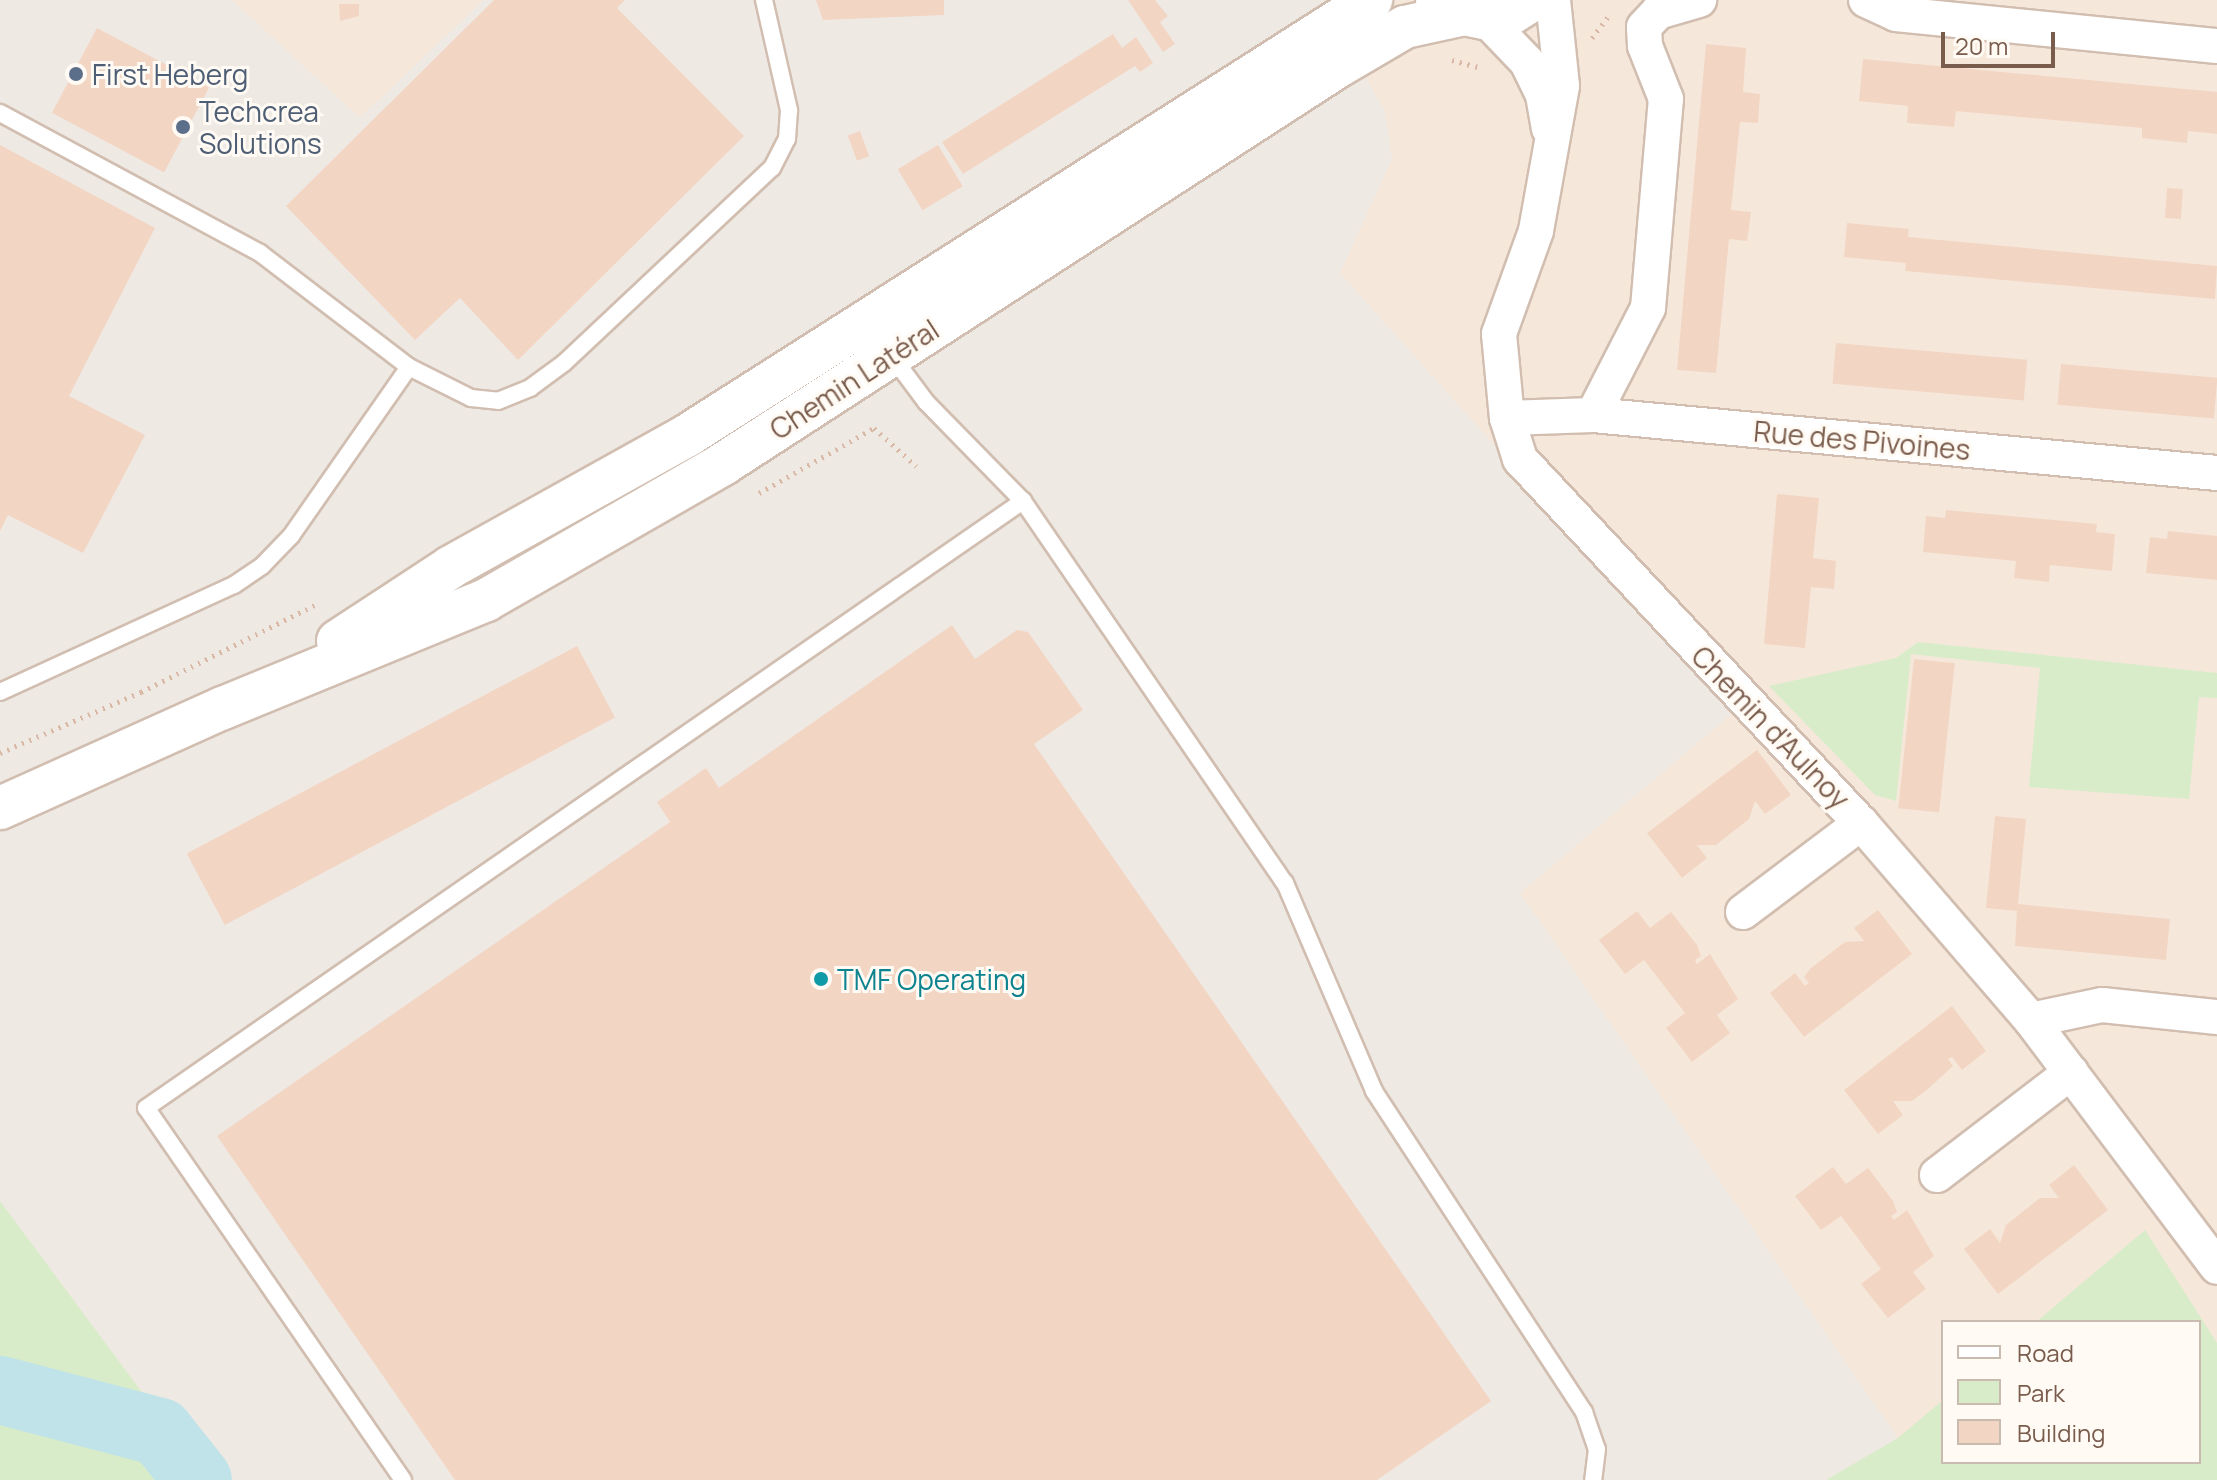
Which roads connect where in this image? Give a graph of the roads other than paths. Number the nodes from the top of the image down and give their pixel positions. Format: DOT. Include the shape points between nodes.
graph roads {
  1 [pos="764,0"];
  2 [pos="1371,0"];
  3 [pos="1530,0"];
  4 [pos="1553,0"];
  5 [pos="1699,0"];
  6 [pos="1866,0"];
  7 [pos="1462,11"];
  8 [pos="2217,46"];
  9 [pos="0,113"];
  10 [pos="1550,136"];
  11 [pos="880,338"];
  12 [pos="409,367"];
  13 [pos="1593,415"];
  14 [pos="1507,418"];
  15 [pos="2217,473"];
  16 [pos="1023,501"];
  17 [pos="0,692"];
  18 [pos="0,808"];
  19 [pos="1861,823"];
  20 [pos="1743,912"];
  21 [pos="2217,1017"];
  22 [pos="2031,1020"];
  23 [pos="2071,1072"];
  24 [pos="1937,1175"];
  25 [pos="2217,1267"];
  26 [pos="403,1480"];
  27 [pos="1593,1480"];
  1 -- 12 [label="lane" via="789,125 782,151 759,181 530,388 485,401"];
  2 -- 11 [label="street, Chemin Latéral"];
  3 -- 7 [label="main road" via="1504,14"];
  4 -- 10 [label="street, Chemin d'Aulnoy" via="1563,75"];
  5 -- 13 [label="street" via="1658,12 1644,27 1645,46 1666,99 1648,308"];
  6 -- 8 [label="street" via="1896,14"];
  7 -- 10 [label="street, Chemin d'Aulnoy" via="1535,75"];
  7 -- 11 [label="street, Chemin Latéral" via="1405,27"];
  9 -- 12 [label="lane" via="260,253"];
  10 -- 14 [label="street, Chemin d'Aulnoy" via="1532,249 1499,334"];
  11 -- 16 [label="lane" via="926,402"];
  11 -- 18 [label="street, Chemin Latéral" via="451,567 223,708"];
  12 -- 17 [label="lane" via="291,536 262,566 234,585"];
  13 -- 14 [label="street, Rue des Pivoines"];
  13 -- 15 [label="street, Rue des Pivoines"];
  14 -- 19 [label="street, Chemin d'Aulnoy" via="1514,447 1529,472"];
  16 -- 26 [label="lane" via="146,1108"];
  16 -- 27 [label="lane" via="1285,883 1374,1091 1584,1412 1597,1449"];
  19 -- 20 [label="street"];
  19 -- 22 [label="street, Chemin d'Aulnoy"];
  21 -- 22 [label="street" via="2102,1005"];
  22 -- 23 [label="street, Chemin d'Aulnoy"];
  23 -- 24 [label="street"];
  23 -- 25 [label="street, Chemin d'Aulnoy"];
}
